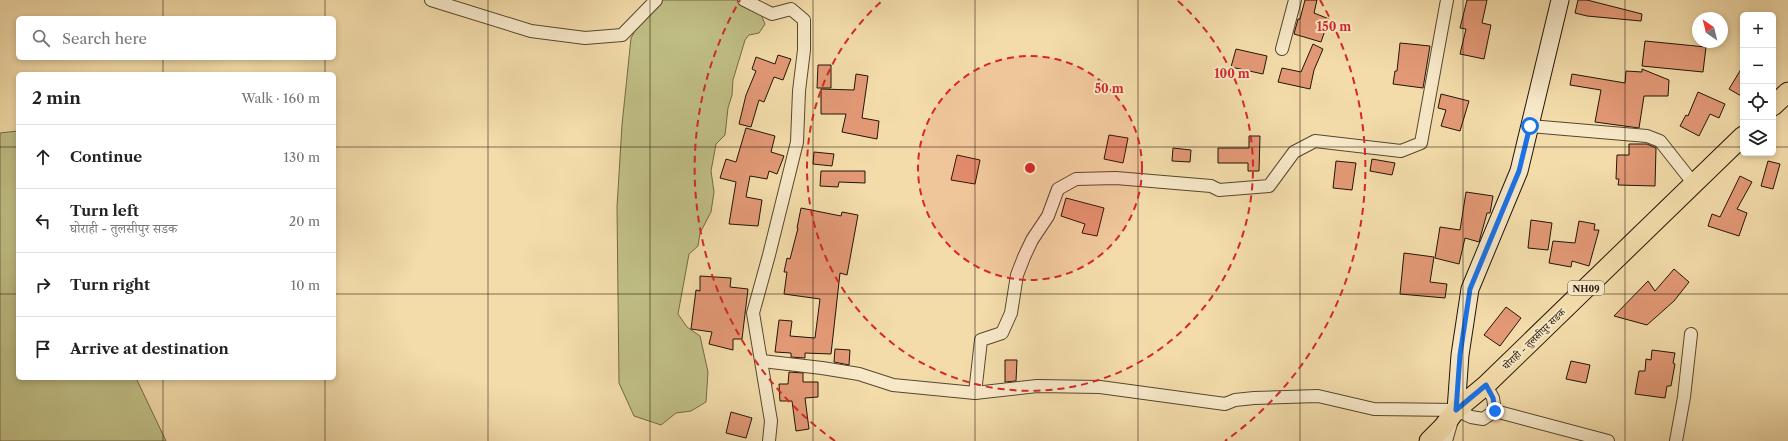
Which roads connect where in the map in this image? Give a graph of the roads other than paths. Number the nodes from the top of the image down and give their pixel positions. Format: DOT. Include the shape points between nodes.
graph roads {
  1 [pos="431,0"];
  2 [pos="656,0"];
  3 [pos="744,0"];
  4 [pos="1295,0"];
  5 [pos="1447,0"];
  6 [pos="1560,0"];
  7 [pos="1282,49"];
  8 [pos="1788,92"];
  9 [pos="1776,103"];
  10 [pos="1530,126"];
  11 [pos="1740,139"];
  12 [pos="1694,184"];
  13 [pos="1691,334"];
  14 [pos="762,361"];
  15 [pos="1486,385"];
  16 [pos="975,393"];
  17 [pos="1456,410"];
  18 [pos="1495,411"];
  19 [pos="769,441"];
  20 [pos="1428,441"];
  21 [pos="1446,441"];
  22 [pos="1608,441"];
  23 [pos="1676,441"];
  1 -- 2 [label="street" via="531,31 585,38 622,35"];
  3 -- 14 [label="street" via="772,14 790,9 804,20 796,142 753,313"];
  4 -- 7 [label="street"];
  5 -- 16 [label="street" via="1421,143 1401,152 1315,141 1294,152 1269,186 1219,190 1211,186 1116,178 1083,178 1058,189 1048,216 1024,257 1017,275 1011,313 1002,333 981,340"];
  6 -- 10 [label="street"];
  8 -- 9 [label="main road"];
  10 -- 12 [label="street" via="1647,136 1660,141"];
  10 -- 17 [label="street" via="1519,171 1470,289 1460,355"];
  11 -- 12 [label="main road, घोराही - तुलसीपुर सडक / NH09"];
  12 -- 15 [label="main road, घोराही - तुलसीपुर सडक / NH09"];
  13 -- 23 [label="street"];
  14 -- 16 [label="street" via="859,374 893,385"];
  14 -- 19 [label="street" via="771,421"];
  15 -- 17 [label="main road, घोराही - तुलसीपुर सडक / NH09"];
  15 -- 18 [label="street" via="1493,398"];
  16 -- 17 [label="street" via="1036,386 1100,388 1225,404 1254,398 1318,396 1374,409"];
  17 -- 18 [label="street" via="1483,419"];
  17 -- 20 [label="main road, घोराही - तुलसीपुर सडक / NH09"];
  17 -- 21 [label="street"];
  18 -- 22 [label="street"];
}
